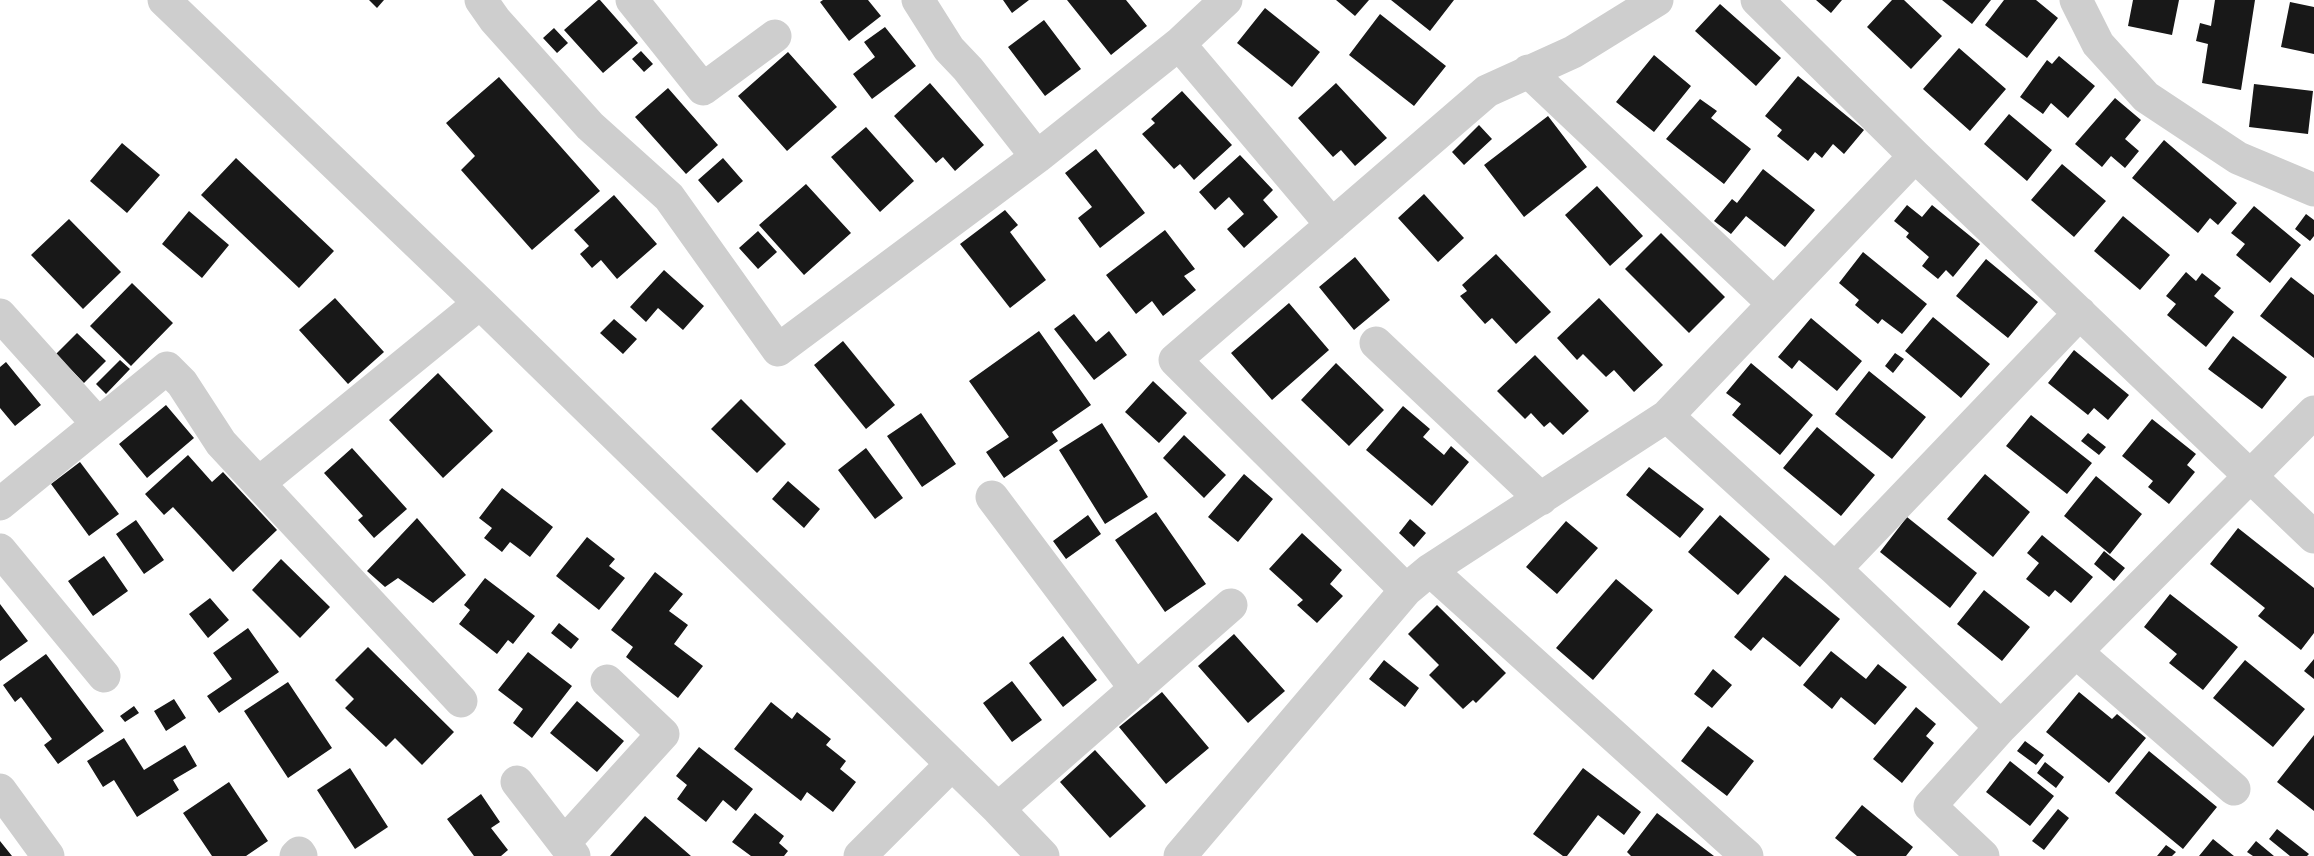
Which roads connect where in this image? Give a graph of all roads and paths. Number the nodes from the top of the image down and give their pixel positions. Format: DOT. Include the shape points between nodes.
graph roads {
  1 [pos="164,0"];
  2 [pos="481,0"];
  3 [pos="632,0"];
  4 [pos="918,0"];
  5 [pos="1226,0"];
  6 [pos="1657,0"];
  7 [pos="1757,0"];
  8 [pos="2076,0"];
  9 [pos="775,36"];
  10 [pos="1179,44"];
  11 [pos="1528,71"];
  12 [pos="1915,156"];
  13 [pos="1037,157"];
  14 [pos="2314,190"];
  15 [pos="1332,225"];
  16 [pos="480,303"];
  17 [pos="1774,304"];
  18 [pos="2080,313"];
  19 [pos="0,315"];
  20 [pos="1376,343"];
  21 [pos="2314,412"];
  22 [pos="1667,416"];
  23 [pos="98,424"];
  24 [pos="2250,476"];
  25 [pos="259,483"];
  26 [pos="992,497"];
  27 [pos="1540,499"];
  28 [pos="0,504"];
  29 [pos="2314,537"];
  30 [pos="0,550"];
  31 [pos="1835,569"];
  32 [pos="1418,580"];
  33 [pos="1231,605"];
  34 [pos="2076,652"];
  35 [pos="104,676"];
  36 [pos="607,681"];
  37 [pos="1136,689"];
  38 [pos="461,701"];
  39 [pos="2001,727"];
  40 [pos="951,764"];
  41 [pos="517,782"];
  42 [pos="2234,789"];
  43 [pos="0,790"];
  44 [pos="998,809"];
  45 [pos="569,849"];
  46 [pos="48,856"];
  47 [pos="296,856"];
  48 [pos="301,856"];
  49 [pos="860,856"];
  50 [pos="1043,856"];
  51 [pos="1180,856"];
  52 [pos="1747,856"];
  53 [pos="1983,856"];
  1 -- 16 [label="street"];
  2 -- 13 [label="street" via="590,126 669,197 778,350"];
  3 -- 9 [label="street" via="702,89"];
  4 -- 13 [label="street" via="949,49"];
  5 -- 10 [label="street"];
  6 -- 11 [label="street" via="1573,52"];
  7 -- 12 [label="street"];
  8 -- 14 [label="street" via="2098,45 2146,97 2238,158"];
  10 -- 13 [label="street"];
  10 -- 15 [label="street"];
  11 -- 15 [label="street" via="1487,90"];
  11 -- 17 [label="street"];
  12 -- 17 [label="street"];
  12 -- 18 [label="street"];
  15 -- 32 [label="street" via="1174,360"];
  16 -- 25 [label="street"];
  16 -- 40 [label="street"];
  17 -- 22 [label="street"];
  18 -- 24 [label="street"];
  18 -- 31 [label="street"];
  19 -- 23 [label="street"];
  20 -- 27 [label="street"];
  21 -- 24 [label="street"];
  22 -- 27 [label="street"];
  22 -- 31 [label="street"];
  23 -- 25 [label="street" via="166,368 182,383 221,443"];
  23 -- 28 [label="street"];
  24 -- 29 [label="street"];
  24 -- 34 [label="street"];
  25 -- 38 [label="street"];
  26 -- 37 [label="street"];
  27 -- 32 [label="street"];
  30 -- 35 [label="street"];
  31 -- 39 [label="street"];
  32 -- 51 [label="street"];
  32 -- 52 [label="street"];
  33 -- 37 [label="street"];
  34 -- 39 [label="street"];
  34 -- 42 [label="street"];
  36 -- 45 [label="street" via="663,734"];
  37 -- 44 [label="street"];
  39 -- 53 [label="street" via="1930,806"];
  40 -- 44 [label="street"];
  40 -- 49 [label="street"];
  41 -- 45 [label="street"];
  43 -- 46 [label="street"];
  44 -- 50 [label="street"];
  47 -- 48 [label="street"];
}
